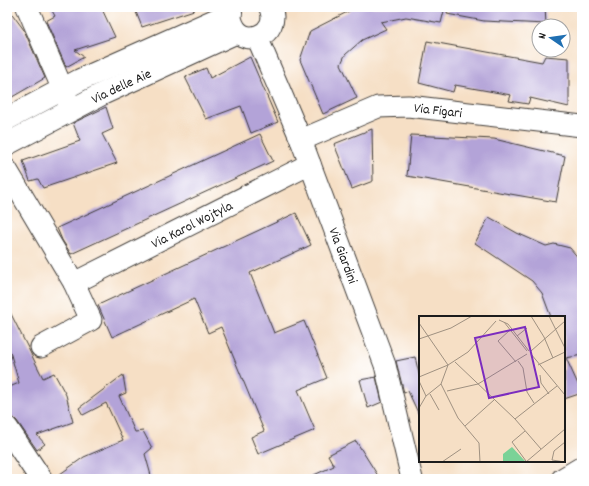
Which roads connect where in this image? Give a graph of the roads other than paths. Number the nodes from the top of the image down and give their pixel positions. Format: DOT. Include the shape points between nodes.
graph roads {
  1 [pos="27,7"];
  2 [pos="270,7"];
  3 [pos="240,22"];
  4 [pos="63,89"];
  5 [pos="71,110"];
  6 [pos="7,119"];
  7 [pos="582,126"];
  8 [pos="301,140"];
  9 [pos="7,144"];
  10 [pos="310,164"];
  11 [pos="7,170"];
  12 [pos="74,283"];
  13 [pos="41,347"];
  14 [pos="7,428"];
  15 [pos="582,467"];
  16 [pos="41,479"];
  17 [pos="412,479"];
  18 [pos="562,479"];
  1 -- 4 [label="street"];
  2 -- 3 [label="street" via="272,23 264,34"];
  3 -- 4 [label="street, Via delle Aie" via="139,52"];
  3 -- 5 [label="street, Via delle Aie"];
  3 -- 8 [label="street, Via Giardini"];
  4 -- 5 [label="street"];
  4 -- 6 [label="street, Via delle Aie"];
  5 -- 9 [label="street, Via delle Aie"];
  7 -- 8 [label="street, Via Figari" via="408,106 378,107"];
  8 -- 10 [label="street, Via Giardini"];
  10 -- 12 [label="street, Via Karol Wojtyla"];
  10 -- 17 [label="street, Via Giardini" via="385,364"];
  11 -- 12 [label="street"];
  12 -- 13 [label="street" via="91,320"];
  14 -- 16 [label="street"];
  15 -- 18 [label="street"];
}
